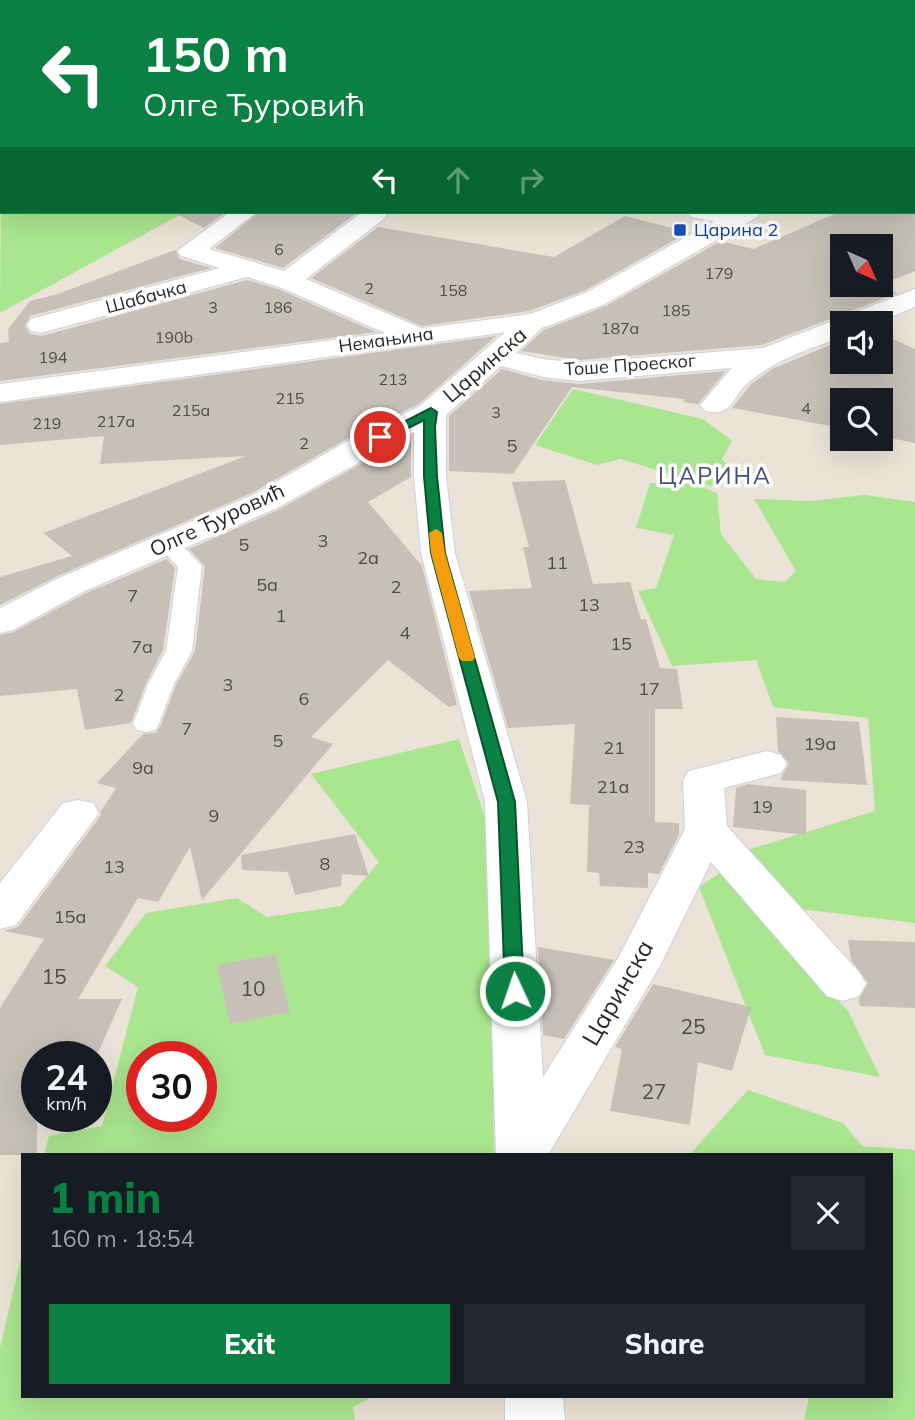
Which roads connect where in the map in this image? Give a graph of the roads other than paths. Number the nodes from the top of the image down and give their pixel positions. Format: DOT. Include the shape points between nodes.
graph roads {
  1 [pos="242,214"];
  2 [pos="375,214"];
  3 [pos="742,215"];
  4 [pos="250,268"];
  5 [pos="288,281"];
  6 [pos="915,297"];
  7 [pos="881,311"];
  8 [pos="535,321"];
  9 [pos="41,326"];
  10 [pos="830,332"];
  11 [pos="416,336"];
  12 [pos="495,356"];
  13 [pos="767,356"];
  14 [pos="0,393"];
  15 [pos="715,405"];
  16 [pos="431,412"];
  17 [pos="167,543"];
  18 [pos="0,622"];
  19 [pos="146,724"];
  20 [pos="767,764"];
  21 [pos="78,813"];
  22 [pos="706,829"];
  23 [pos="6,898"];
  24 [pos="844,984"];
  25 [pos="522,1153"];
  26 [pos="523,1153"];
  27 [pos="534,1398"];
  28 [pos="535,1420"];
  1 -- 4 [label="street" via="190,251"];
  2 -- 5 [label="street"];
  3 -- 8 [label="street, Немањина" via="596,298"];
  4 -- 5 [label="street"];
  4 -- 9 [label="street, Шабачка"];
  5 -- 11 [label="street"];
  6 -- 7 [label="street"];
  8 -- 11 [label="street, Немањина"];
  8 -- 12 [label="street, Царинска"];
  10 -- 13 [label="street, Тоше Проеског"];
  11 -- 14 [label="street, Немањина"];
  12 -- 13 [label="street, Тоше Проеског" via="579,372"];
  12 -- 16 [label="street, Царинска"];
  13 -- 15 [label="street, Тоше Проеског" via="737,377"];
  16 -- 17 [label="street, Олге Ђуровић" via="264,502"];
  16 -- 25 [label="street, Царинска" via="430,476 438,553 506,802"];
  17 -- 18 [label="street, Олге Ђуровић"];
  17 -- 19 [label="lane" via="190,566 178,651"];
  20 -- 22 [label="street" via="703,780"];
  21 -- 23 [label="street"];
  22 -- 24 [label="street"];
  22 -- 26 [label="street, Царинска" via="637,966"];
  27 -- 28 [label="street"];
}
